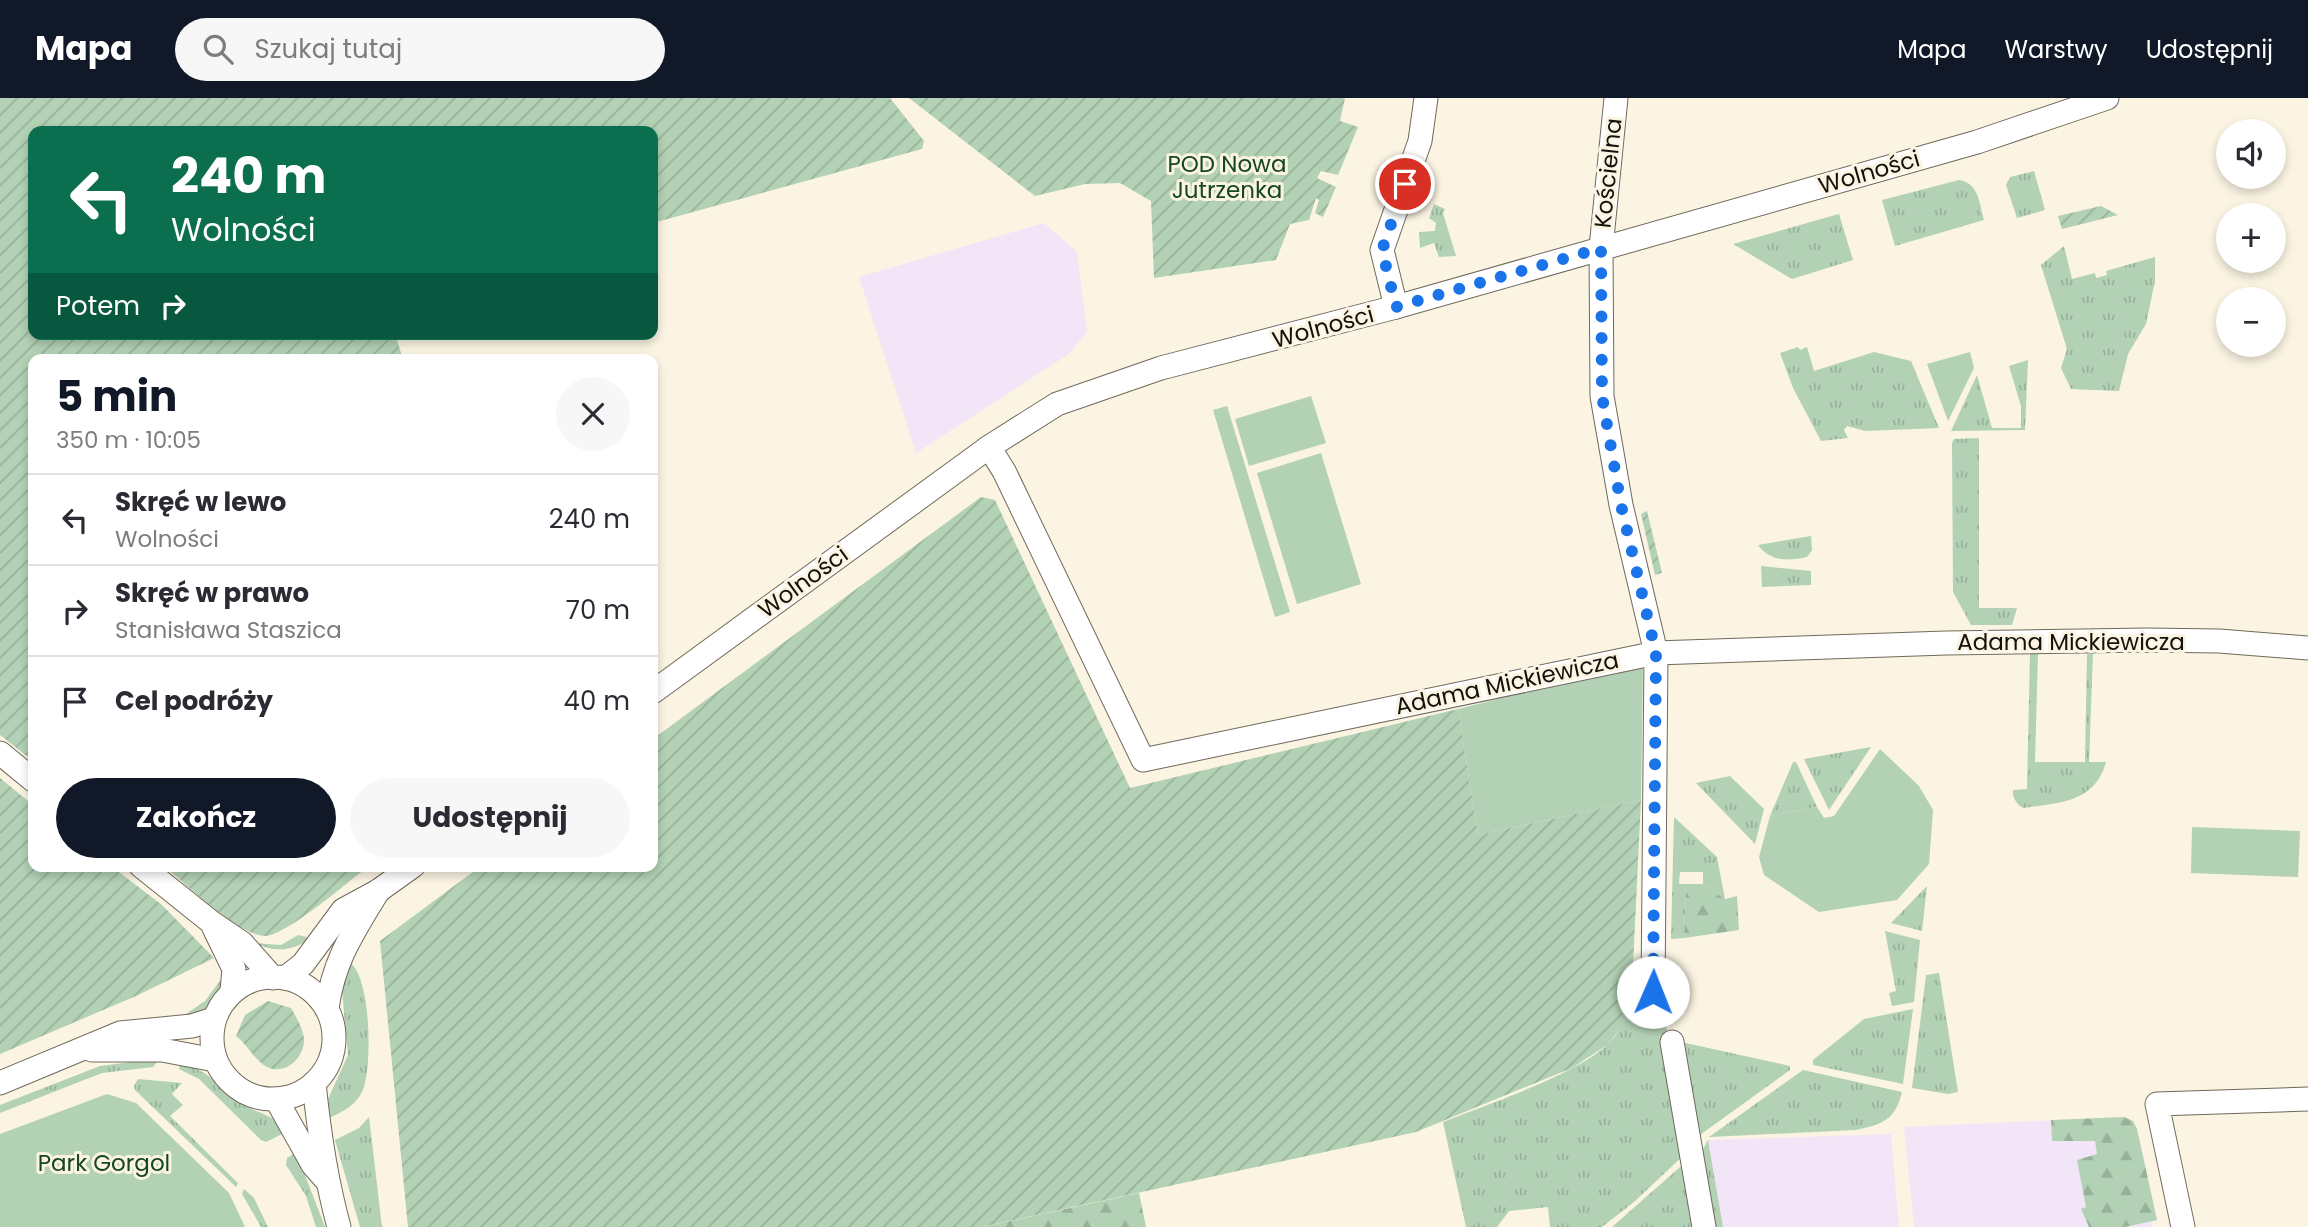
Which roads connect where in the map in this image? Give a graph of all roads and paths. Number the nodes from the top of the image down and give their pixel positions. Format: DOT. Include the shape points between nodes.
graph roads {
  1 [pos="1426,98"];
  2 [pos="1616,98"];
  3 [pos="2107,98"];
  4 [pos="1601,248"];
  5 [pos="1396,307"];
  6 [pos="989,447"];
  7 [pos="2308,648"];
  8 [pos="1656,653"];
  9 [pos="658,688"];
  10 [pos="0,753"];
  11 [pos="28,776"];
  12 [pos="148,872"];
  13 [pos="405,872"];
  14 [pos="378,891"];
  15 [pos="211,922"];
  16 [pos="279,978"];
  17 [pos="232,991"];
  18 [pos="1653,992"];
  19 [pos="327,1008"];
  20 [pos="214,1019"];
  21 [pos="1672,1042"];
  22 [pos="78,1050"];
  23 [pos="215,1060"];
  24 [pos="0,1083"];
  25 [pos="314,1083"];
  26 [pos="276,1099"];
  27 [pos="2308,1099"];
  28 [pos="327,1181"];
  29 [pos="339,1227"];
  30 [pos="1704,1227"];
  31 [pos="2183,1227"];
  1 -- 5 [label="street" via="1420,141 1382,250"];
  2 -- 4 [label="street, Kościelna"];
  3 -- 4 [label="street, Wolności" via="1988,138"];
  4 -- 5 [label="street, Wolności"];
  4 -- 8 [label="street, Kościelna" via="1602,396 1621,505"];
  5 -- 6 [label="street, Wolności" via="1107,385 1057,404"];
  6 -- 8 [label="street, Adama Mickiewicza" via="1143,760"];
  6 -- 9 [label="street, Wolności"];
  7 -- 8 [label="street, Adama Mickiewicza" via="2138,640"];
  8 -- 18 [label="street, Kościelna"];
  10 -- 11 [label="street"];
  12 -- 15 [label="street"];
  13 -- 14 [label="street"];
  14 -- 16 [label="street" via="343,910 303,964"];
  14 -- 19 [label="street" via="331,976"];
  15 -- 16 [label="street"];
  15 -- 17 [label="street" via="234,969"];
  16 -- 17 [label="street" via="250,981"];
  16 -- 19 [label="street" via="315,992"];
  17 -- 20 [label="street"];
  19 -- 25 [label="street" via="334,1027 333,1048"];
  20 -- 22 [label="street" via="192,1026 120,1033"];
  20 -- 23 [label="street"];
  21 -- 30 [label="street"];
  22 -- 23 [label="street" via="162,1049"];
  22 -- 24 [label="street"];
  23 -- 26 [label="street" via="238,1088"];
  25 -- 26 [label="street"];
  25 -- 28 [label="street"];
  26 -- 28 [label="street"];
  27 -- 31 [label="street" via="2157,1104"];
  28 -- 29 [label="street"];
}
